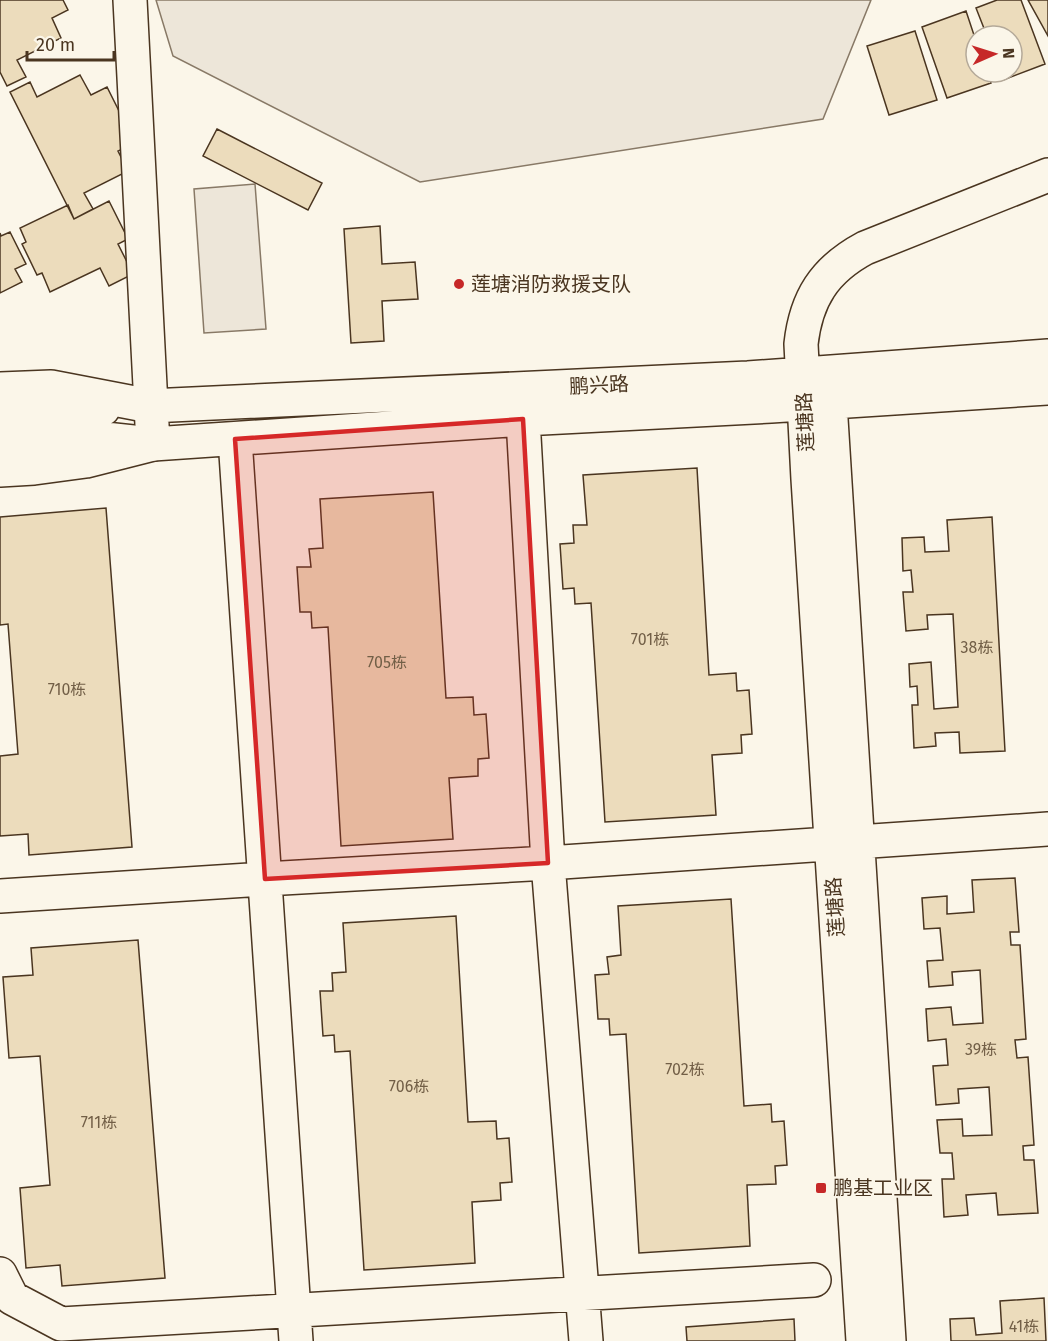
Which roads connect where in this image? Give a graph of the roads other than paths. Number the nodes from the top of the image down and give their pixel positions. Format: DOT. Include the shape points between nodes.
graph roads {
  1 [pos="130,0"];
  2 [pos="1048,175"];
  3 [pos="1048,356"];
  4 [pos="1048,388"];
  5 [pos="0,389"];
  6 [pos="813,394"];
  7 [pos="150,406"];
  8 [pos="0,415"];
  9 [pos="523,419"];
  10 [pos="41,425"];
  11 [pos="0,439"];
  12 [pos="235,439"];
  13 [pos="153,444"];
  14 [pos="0,470"];
  15 [pos="1048,829"];
  16 [pos="845,843"];
  17 [pos="549,863"];
  18 [pos="265,879"];
  19 [pos="0,896"];
  20 [pos="0,1274"];
  21 [pos="814,1280"];
  22 [pos="582,1294"];
  23 [pos="294,1326"];
  24 [pos="586,1341"];
  25 [pos="863,1341"];
  26 [pos="889,1341"];
  1 -- 7 [label="street"];
  2 -- 6 [label="street, 莲塘路" via="849,256 820,287 808,307 803,326 801,344"];
  3 -- 6 [label="street, 鹏兴路"];
  4 -- 6 [label="street, 鹏兴路"];
  5 -- 7 [label="street" via="51,387"];
  6 -- 7 [label="street, 鹏兴路" via="724,379"];
  6 -- 9 [label="street, 鹏兴路"];
  6 -- 16 [label="street, 莲塘路"];
  7 -- 10 [label="street"];
  7 -- 13 [label="street"];
  8 -- 10 [label="street"];
  9 -- 12 [label="street, 鹏兴路"];
  9 -- 17 [label="street"];
  10 -- 11 [label="street"];
  10 -- 13 [label="street" via="77,436"];
  12 -- 13 [label="street, 鹏兴路"];
  12 -- 18 [label="street"];
  13 -- 14 [label="street" via="86,461"];
  15 -- 16 [label="street"];
  16 -- 17 [label="street"];
  16 -- 25 [label="street, 莲塘路"];
  16 -- 26 [label="street, 莲塘路"];
  17 -- 18 [label="street"];
  17 -- 22 [label="street"];
  18 -- 19 [label="street"];
  18 -- 23 [label="street"];
  20 -- 23 [label="street" via="12,1298 61,1324"];
  21 -- 22 [label="street"];
  22 -- 23 [label="street"];
  22 -- 24 [label="street"];
}
